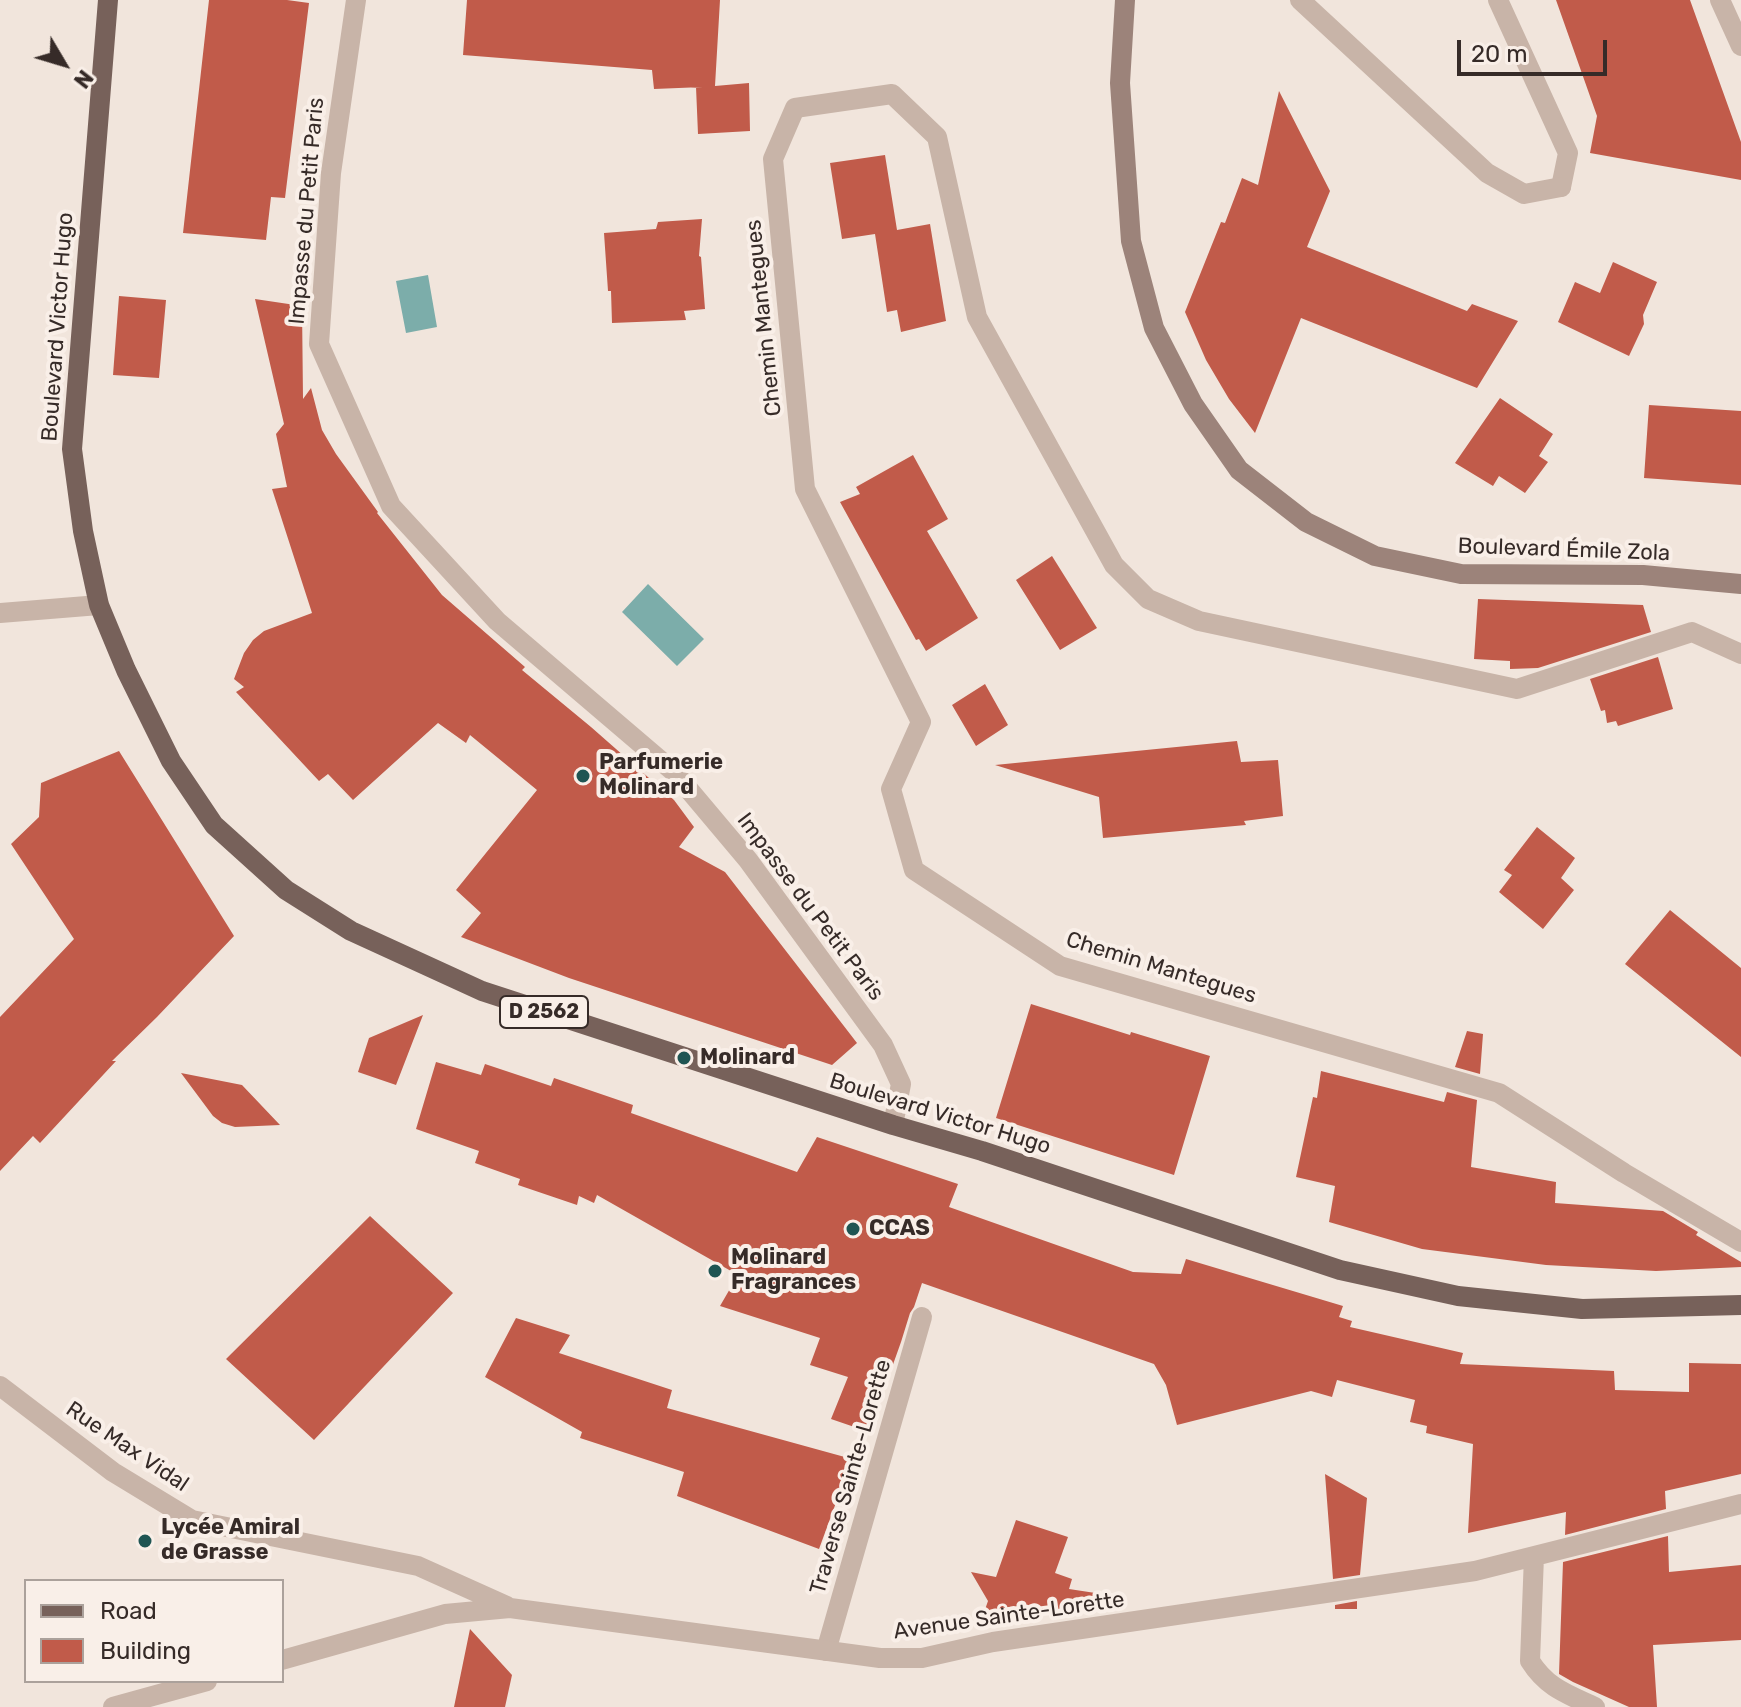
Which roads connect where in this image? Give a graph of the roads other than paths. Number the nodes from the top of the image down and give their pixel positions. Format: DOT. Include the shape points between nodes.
graph roads {
  1 [pos="108,0"];
  2 [pos="356,0"];
  3 [pos="1125,0"];
  4 [pos="1300,0"];
  5 [pos="1498,0"];
  6 [pos="1720,0"];
  7 [pos="1741,46"];
  8 [pos="1741,584"];
  9 [pos="99,605"];
  10 [pos="0,613"];
  11 [pos="1741,654"];
  12 [pos="893,1125"];
  13 [pos="1741,1242"];
  14 [pos="1741,1305"];
  15 [pos="922,1317"];
  16 [pos="0,1386"];
  17 [pos="1741,1504"];
  18 [pos="1534,1556"];
  19 [pos="510,1608"];
  20 [pos="826,1651"];
  21 [pos="284,1659"];
  22 [pos="200,1683"];
  23 [pos="113,1707"];
  24 [pos="1595,1707"];
  1 -- 9 [label="main road, Boulevard Victor Hugo / D 2562" via="72,449"];
  2 -- 12 [label="street, Impasse du Petit Paris" via="331,173 319,344 391,506 497,621 674,772 748,860 883,1045 901,1084"];
  3 -- 8 [label="main road, Boulevard Émile Zola" via="1120,83 1131,241 1154,328 1193,404 1239,470 1306,522 1375,556 1461,574 1643,575"];
  4 -- 5 [label="street" via="1487,173 1524,194 1561,187 1568,153"];
  6 -- 7 [label="street"];
  9 -- 10 [label="street"];
  9 -- 12 [label="main road, Boulevard Victor Hugo / D 2562" via="171,761 214,825 286,890 351,931 482,991"];
  11 -- 13 [label="street, Chemin Mantegues" via="1692,632 1517,689 1199,621 1148,599 1114,565 977,317 937,137 892,94 795,108 773,159 805,489 921,722 891,789 914,870 1060,966 1499,1093"];
  12 -- 14 [label="main road, Boulevard Victor Hugo / D 2562" via="1340,1270 1458,1296 1582,1309"];
  15 -- 20 [label="street, Traverse Sainte-Lorette"];
  16 -- 19 [label="street, Rue Max Vidal" via="113,1472 192,1520 418,1566"];
  17 -- 18 [label="street, Avenue Sainte-Lorette"];
  18 -- 20 [label="street, Avenue Sainte-Lorette" via="1475,1571 993,1642 922,1658"];
  18 -- 24 [label="street" via="1530,1661 1556,1690"];
  19 -- 20 [label="street, Avenue Sainte-Lorette"];
  19 -- 21 [label="street, Avenue Sainte-Lorette" via="445,1614"];
  22 -- 23 [label="street"];
}
